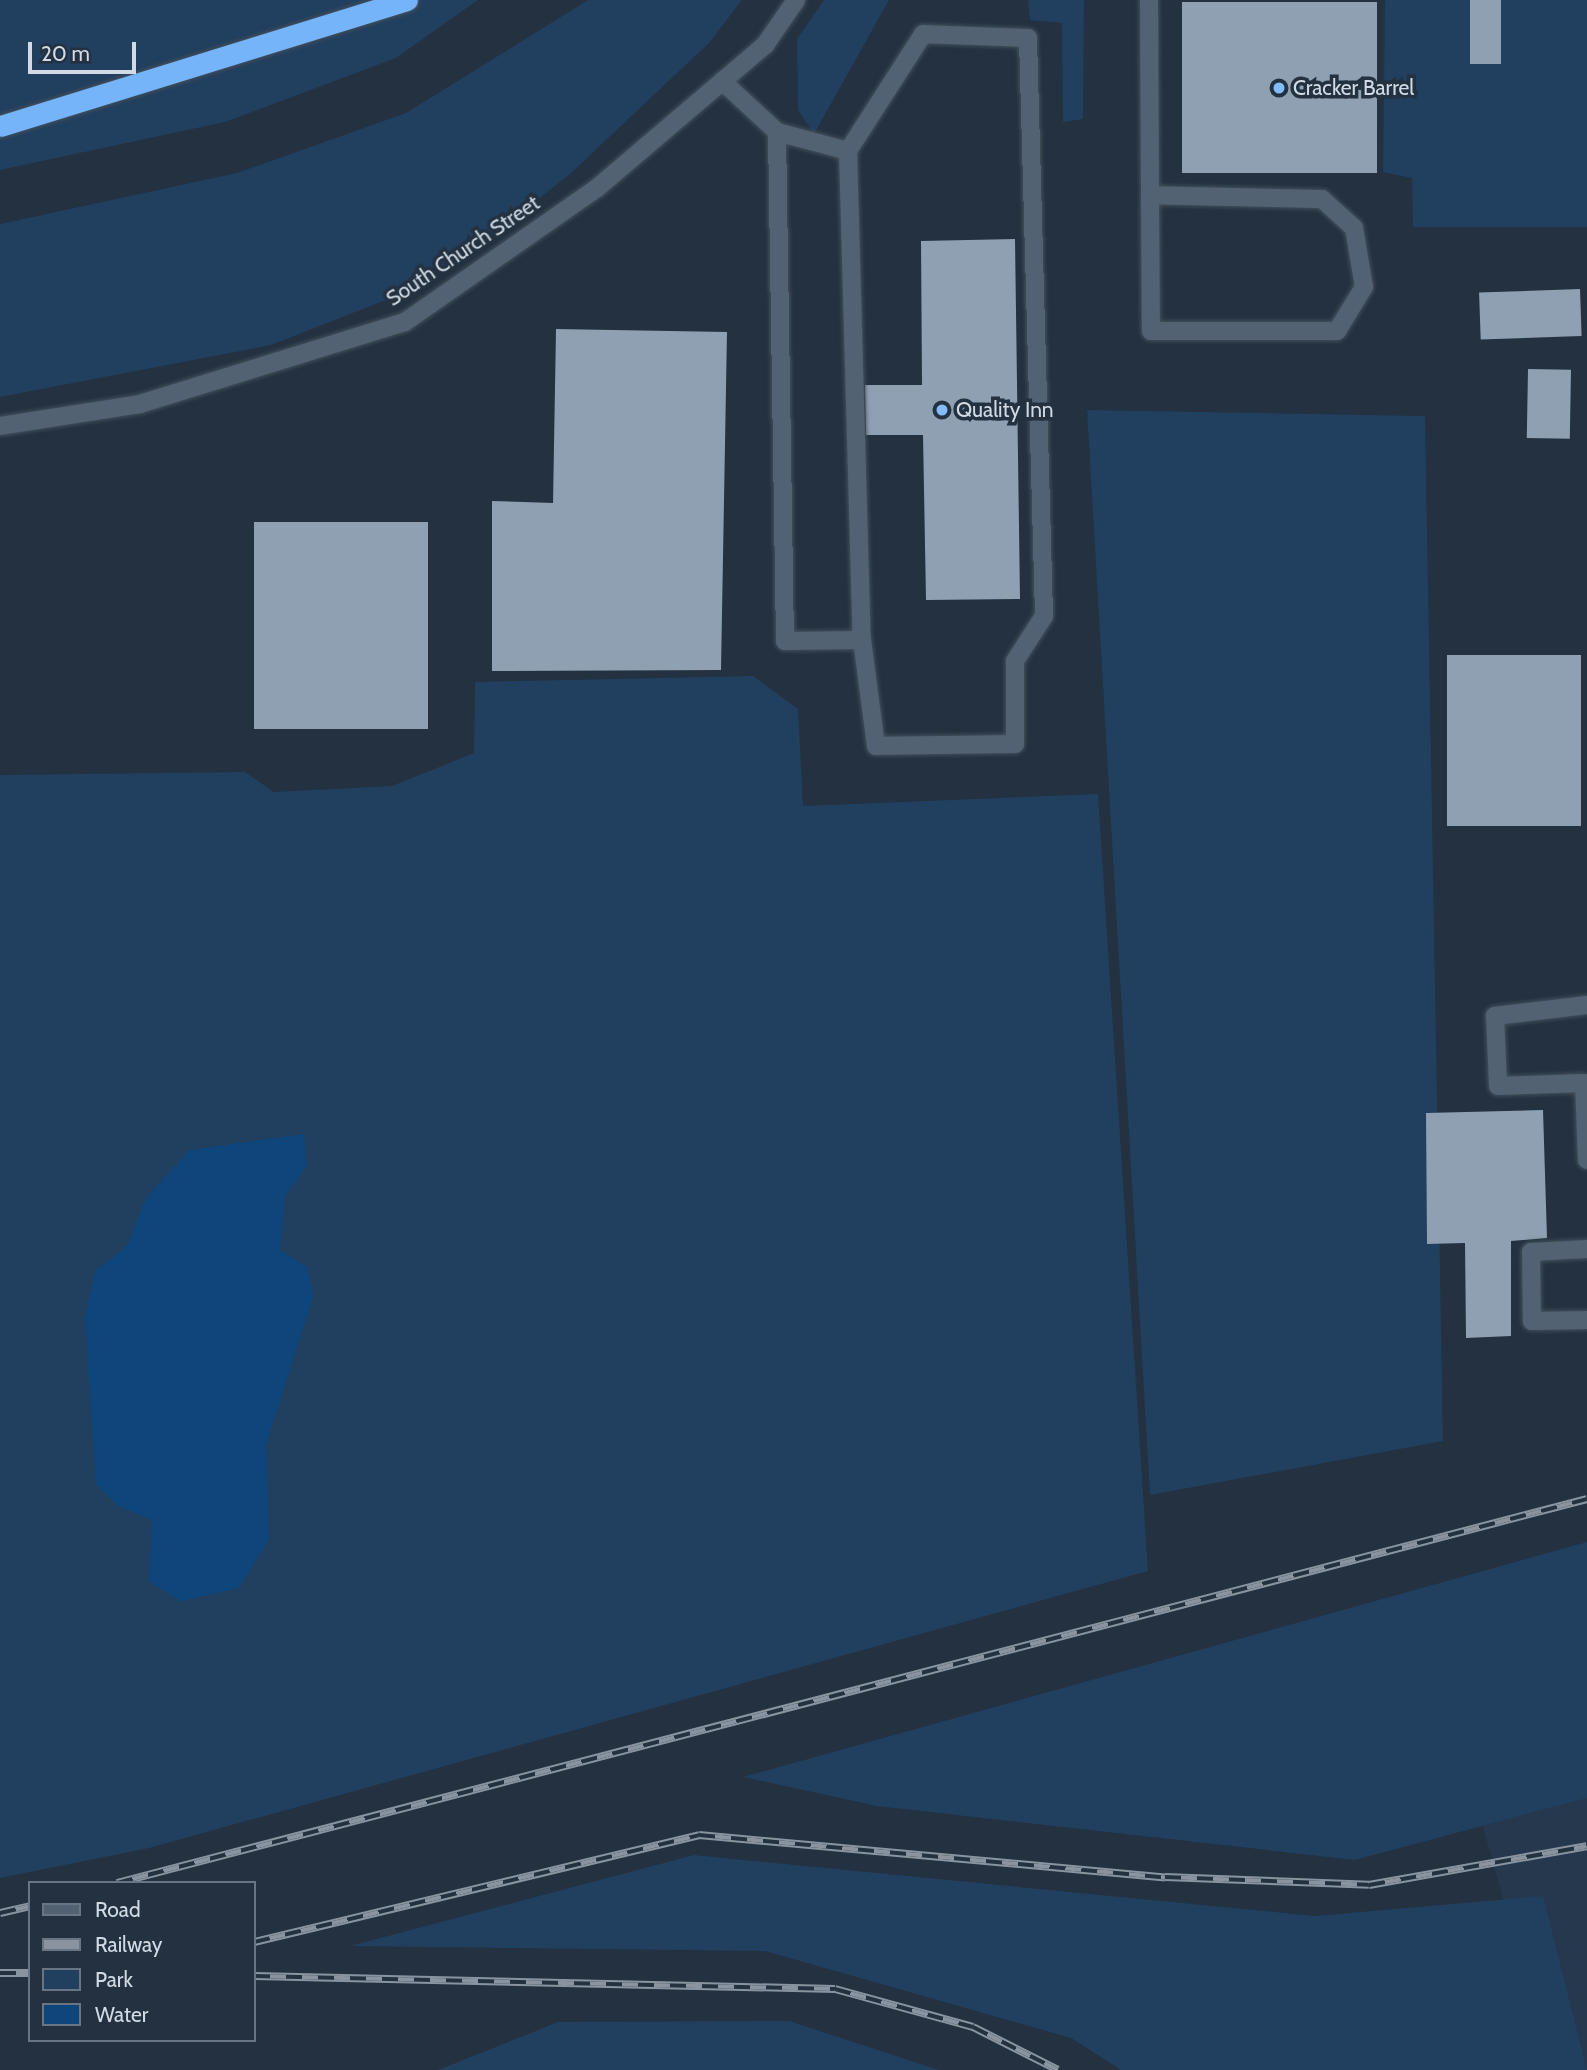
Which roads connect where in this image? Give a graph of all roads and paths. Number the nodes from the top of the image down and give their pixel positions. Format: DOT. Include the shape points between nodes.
graph roads {
  1 [pos="407,0"];
  2 [pos="796,0"];
  3 [pos="1149,0"];
  4 [pos="722,81"];
  5 [pos="0,126"];
  6 [pos="777,132"];
  7 [pos="848,152"];
  8 [pos="1150,195"];
  9 [pos="0,426"];
  10 [pos="862,640"];
  11 [pos="1587,1005"];
  12 [pos="1587,1160"];
  13 [pos="1587,1249"];
  14 [pos="1587,1320"];
  1 -- 5 [label="highway"];
  2 -- 4 [label="street, South Church Street" via="765,45"];
  3 -- 8 [label="street"];
  4 -- 6 [label="street"];
  4 -- 9 [label="street, South Church Street" via="597,188 405,322 140,404"];
  6 -- 7 [label="street"];
  6 -- 10 [label="street" via="785,641"];
  7 -- 10 [label="street"];
  7 -- 10 [label="street" via="923,34 1028,38 1044,616 1015,661 1015,744 876,746"];
  8 -- 8 [label="street" via="1151,331 1337,331 1364,287 1354,228 1322,199"];
  11 -- 12 [label="street" via="1496,1016 1498,1086 1584,1083"];
  13 -- 14 [label="street" via="1531,1252 1532,1321"];
}
